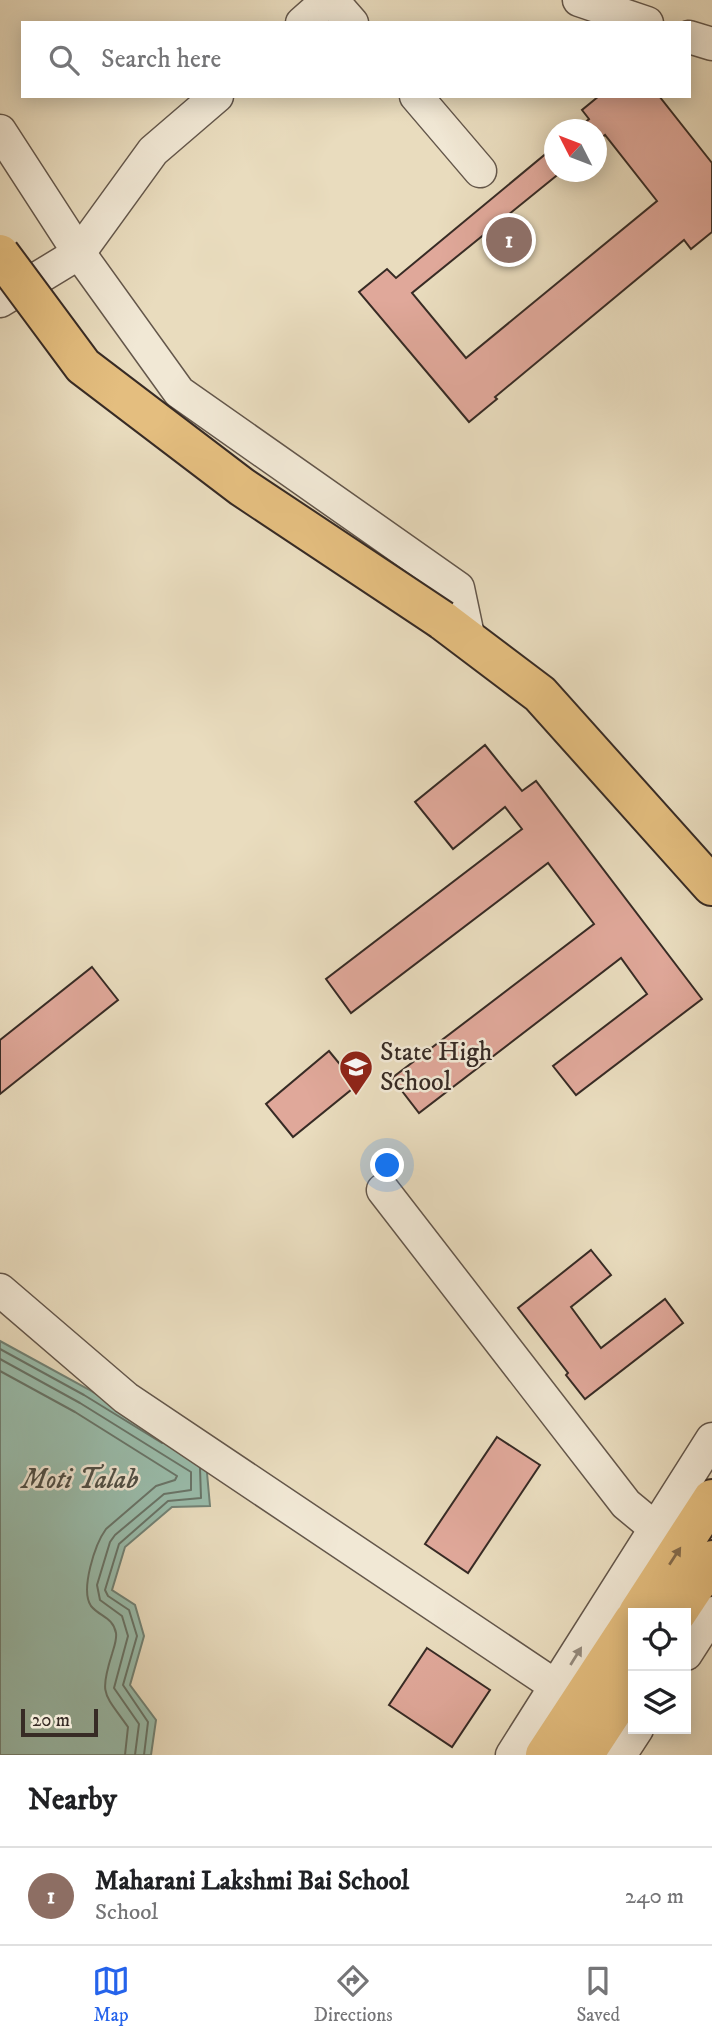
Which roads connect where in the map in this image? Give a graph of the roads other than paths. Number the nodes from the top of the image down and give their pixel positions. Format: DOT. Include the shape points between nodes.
graph roads {
  1 [pos="330,0"];
  2 [pos="579,0"];
  3 [pos="304,21"];
  4 [pos="350,21"];
  5 [pos="641,21"];
  6 [pos="691,38"];
  7 [pos="712,44"];
  8 [pos="215,98"];
  9 [pos="418,98"];
  10 [pos="0,131"];
  11 [pos="481,170"];
  12 [pos="79,253"];
  13 [pos="0,254"];
  14 [pos="0,302"];
  15 [pos="456,630"];
  16 [pos="712,886"];
  17 [pos="383,1190"];
  18 [pos="0,1290"];
  19 [pos="712,1439"];
  20 [pos="712,1499"];
  21 [pos="655,1528"];
  22 [pos="712,1560"];
  23 [pos="641,1608"];
  24 [pos="680,1608"];
  25 [pos="712,1613"];
  26 [pos="628,1629"];
  27 [pos="691,1646"];
  28 [pos="557,1687"];
  29 [pos="628,1688"];
  30 [pos="634,1734"];
  31 [pos="512,1755"];
  32 [pos="545,1755"];
  33 [pos="584,1755"];
  34 [pos="620,1755"];
  1 -- 3 [label="street"];
  1 -- 4 [label="street"];
  2 -- 5 [label="street"];
  6 -- 7 [label="street"];
  8 -- 12 [label="street" via="153,151"];
  9 -- 11 [label="street"];
  10 -- 12 [label="street"];
  12 -- 14 [label="street"];
  12 -- 15 [label="street" via="179,392 458,588"];
  13 -- 15 [label="main road, bridge" via="83,366 242,487"];
  15 -- 16 [label="main road" via="540,694"];
  17 -- 21 [label="street" via="626,1504"];
  18 -- 28 [label="street" via="126,1398"];
  19 -- 21 [label="street"];
  23 -- 20 [label="main road, one-way"];
  28 -- 21 [label="street, one-way"];
  22 -- 24 [label="main road"];
  25 -- 27 [label="street"];
  26 -- 32 [label="main road"];
  28 -- 31 [label="street"];
  29 -- 33 [label="main road"];
  30 -- 34 [label="street"];
}
